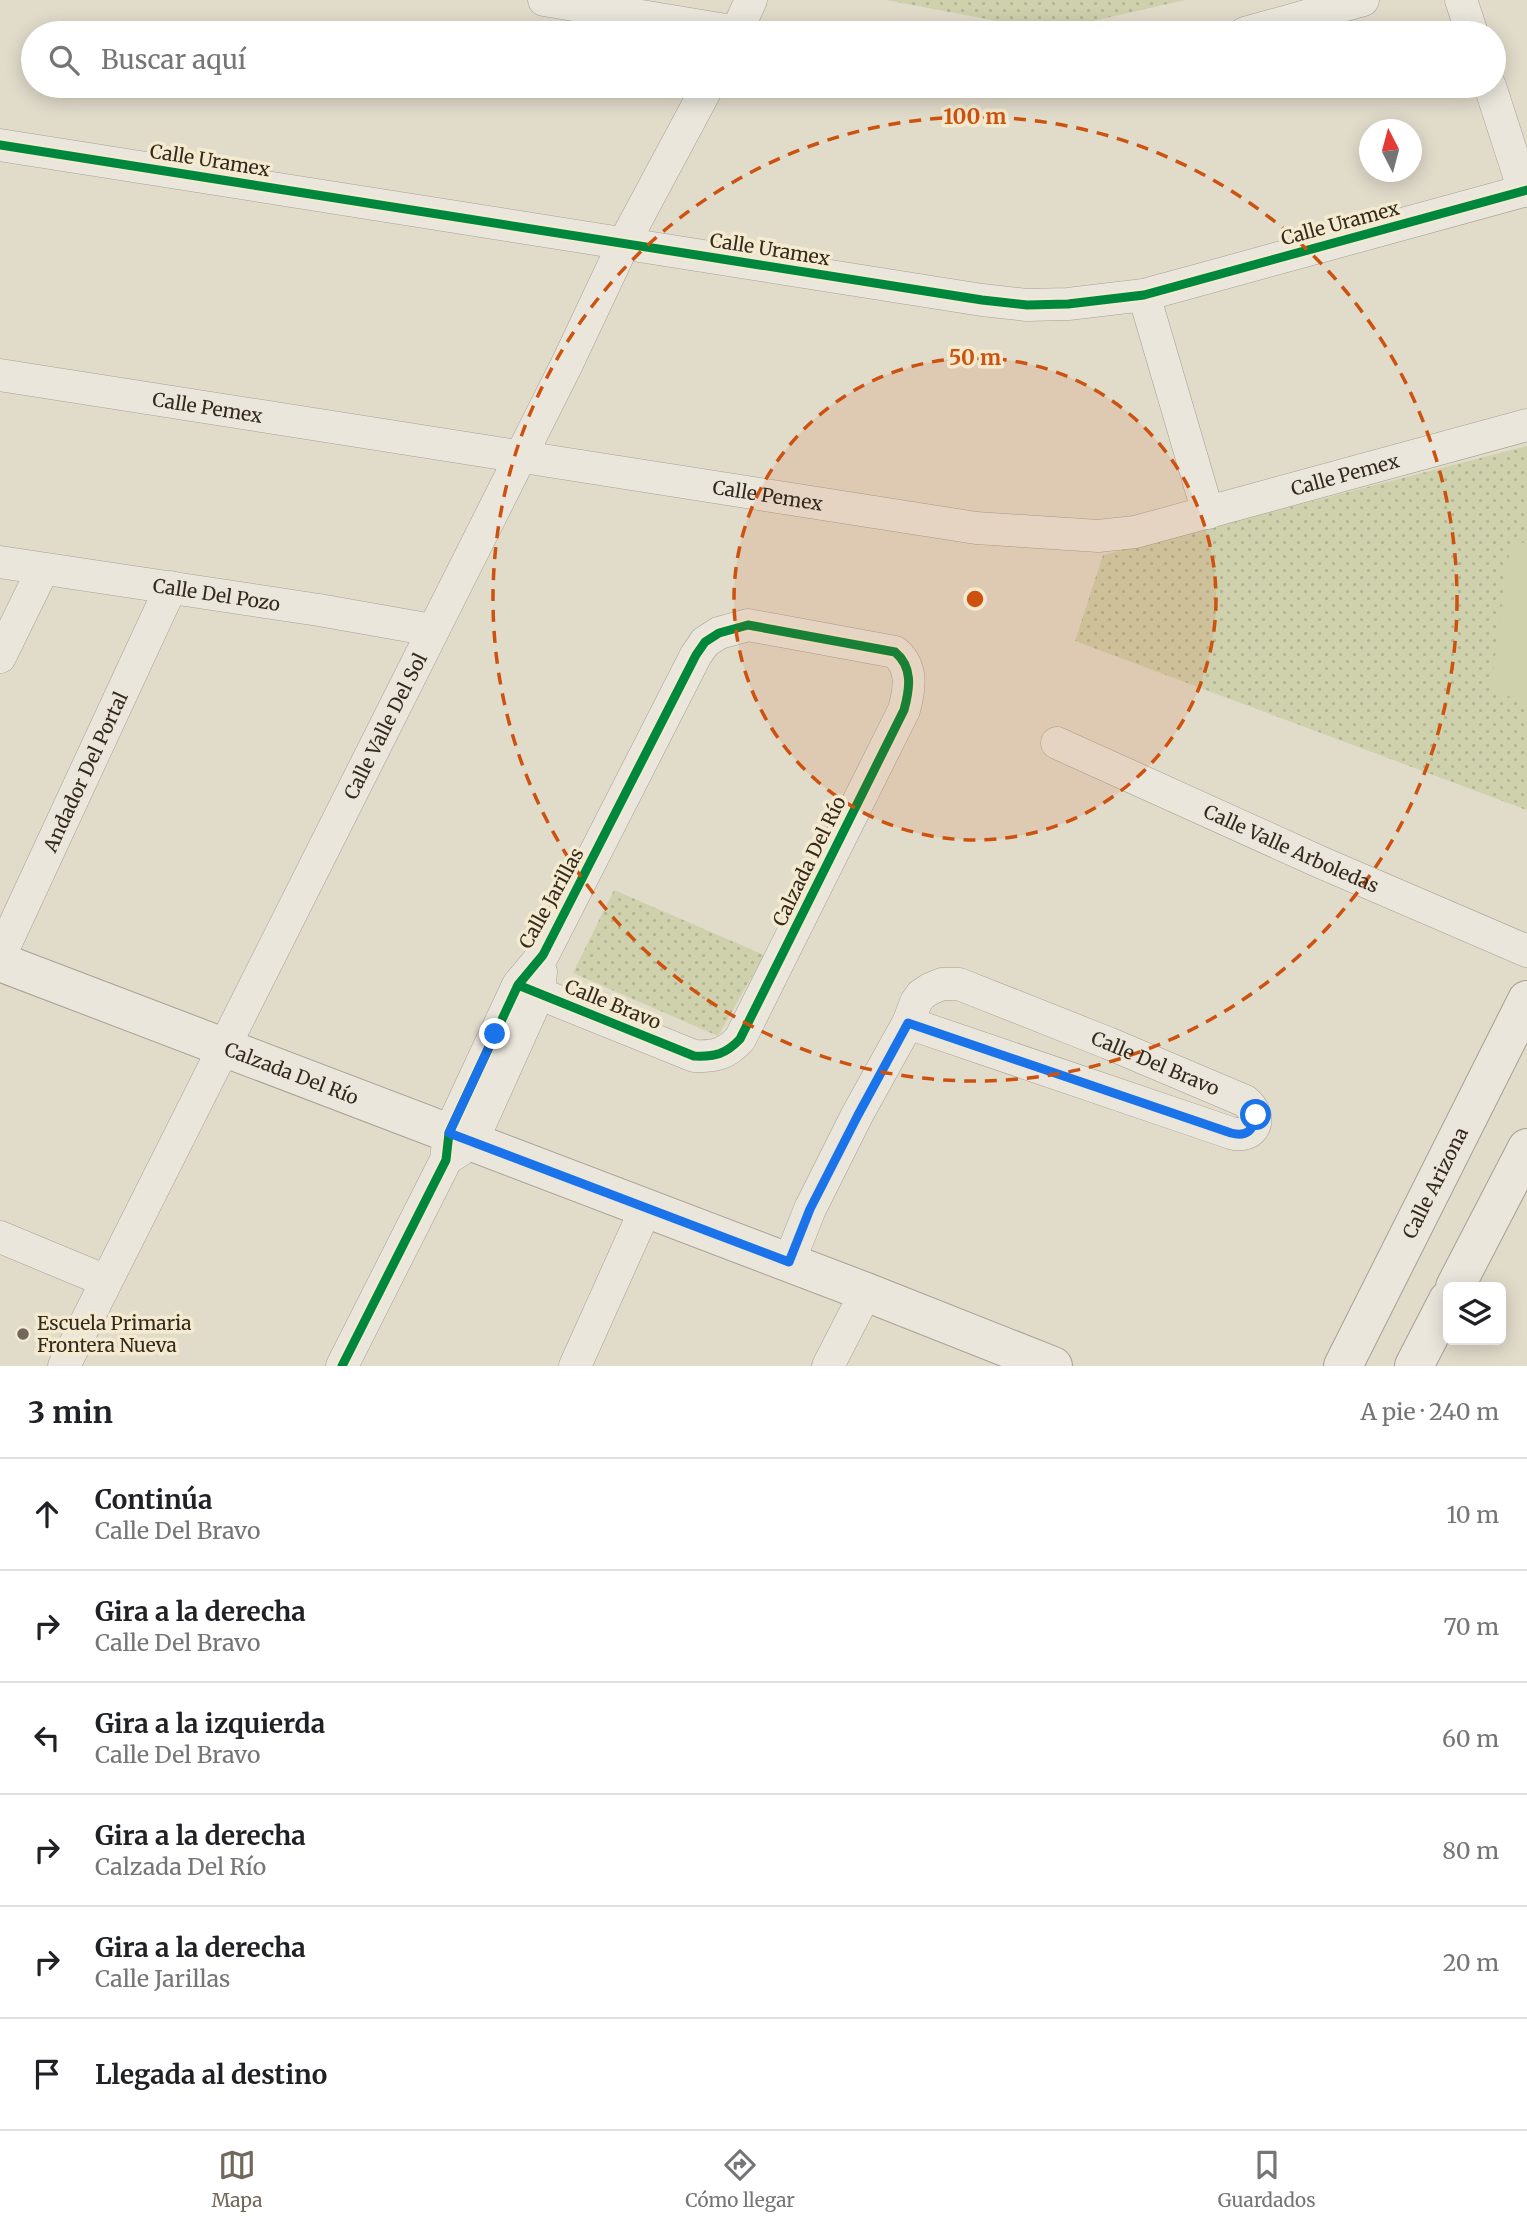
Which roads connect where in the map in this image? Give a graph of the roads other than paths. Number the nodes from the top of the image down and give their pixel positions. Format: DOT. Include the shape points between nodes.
graph roads {
  1 [pos="544,0"];
  2 [pos="751,0"];
  3 [pos="1363,0"];
  4 [pos="1461,0"];
  5 [pos="668,21"];
  6 [pos="743,21"];
  7 [pos="1288,21"];
  8 [pos="1468,21"];
  9 [pos="702,98"];
  10 [pos="1494,98"];
  11 [pos="0,145"];
  12 [pos="1526,191"];
  13 [pos="624,243"];
  14 [pos="1144,295"];
  15 [pos="0,375"];
  16 [pos="1527,425"];
  17 [pos="520,456"];
  18 [pos="1208,513"];
  19 [pos="0,562"];
  20 [pos="43,569"];
  21 [pos="171,587"];
  22 [pos="748,625"];
  23 [pos="432,630"];
  24 [pos="0,657"];
  25 [pos="1057,743"];
  26 [pos="1527,951"];
  27 [pos="0,956"];
  28 [pos="0,962"];
  29 [pos="528,989"];
  30 [pos="1527,1000"];
  31 [pos="908,1023"];
  32 [pos="225,1048"];
  33 [pos="694,1056"];
  34 [pos="456,1145"];
  35 [pos="1527,1148"];
  36 [pos="646,1208"];
  37 [pos="0,1237"];
  38 [pos="789,1262"];
  39 [pos="106,1281"];
  40 [pos="1458,1282"];
  41 [pos="866,1292"];
  42 [pos="1443,1310"];
  43 [pos="64,1366"];
  44 [pos="342,1366"];
  45 [pos="575,1366"];
  46 [pos="828,1366"];
  47 [pos="1053,1366"];
  48 [pos="1343,1366"];
  49 [pos="1414,1366"];
  1 -- 5 [label="street"];
  2 -- 6 [label="street"];
  3 -- 7 [label="street"];
  4 -- 8 [label="street"];
  9 -- 13 [label="street, Calle Valle Del Sol"];
  10 -- 12 [label="street"];
  11 -- 13 [label="street, Calle Uramex"];
  12 -- 14 [label="street, Calle Uramex"];
  13 -- 14 [label="street, Calle Uramex" via="1027,305"];
  13 -- 17 [label="street, Calle Valle Del Sol"];
  14 -- 18 [label="street"];
  15 -- 17 [label="street, Calle Pemex"];
  16 -- 18 [label="street, Calle Pemex"];
  17 -- 18 [label="street, Calle Pemex" via="976,528 1098,536 1135,532"];
  17 -- 23 [label="street, Calle Valle Del Sol"];
  19 -- 20 [label="street, Calle Del Pozo"];
  20 -- 21 [label="street, Calle Del Pozo"];
  20 -- 24 [label="street"];
  21 -- 23 [label="street, Calle Del Pozo"];
  21 -- 27 [label="street, Andador Del Portal"];
  22 -- 29 [label="street, Calle Jarillas" via="719,633 696,655"];
  22 -- 33 [label="street, Calzada Del Río" via="895,652 909,671 907,698 740,1039 721,1055"];
  23 -- 32 [label="street, Calle Valle Del Sol"];
  25 -- 26 [label="street, Calle Valle Arboledas"];
  28 -- 32 [label="street, Calzada Del Río"];
  29 -- 33 [label="street, Calle Bravo"];
  29 -- 34 [label="street, Calle Jarillas"];
  30 -- 48 [label="street, Calle Arizona"];
  31 -- 31 [label="street, Calle Del Bravo" via="1231,1133 1248,1133 1254,1126 1256,1115 1245,1101 958,985 942,984 921,995"];
  31 -- 38 [label="street, Calle Del Bravo" via="822,1185"];
  32 -- 34 [label="street, Calzada Del Río"];
  32 -- 39 [label="street, Calle Valle Del Sol"];
  34 -- 36 [label="street, Calzada Del Río"];
  34 -- 44 [label="street, Calle Jarillas"];
  35 -- 40 [label="street"];
  36 -- 38 [label="street, Calzada Del Río"];
  36 -- 45 [label="street"];
  37 -- 39 [label="street"];
  38 -- 41 [label="street, Calzada Del Río"];
  39 -- 43 [label="street, Calle Valle Del Sol"];
  41 -- 46 [label="street"];
  41 -- 47 [label="street, Calzada Del Río"];
  42 -- 49 [label="street"];
}
